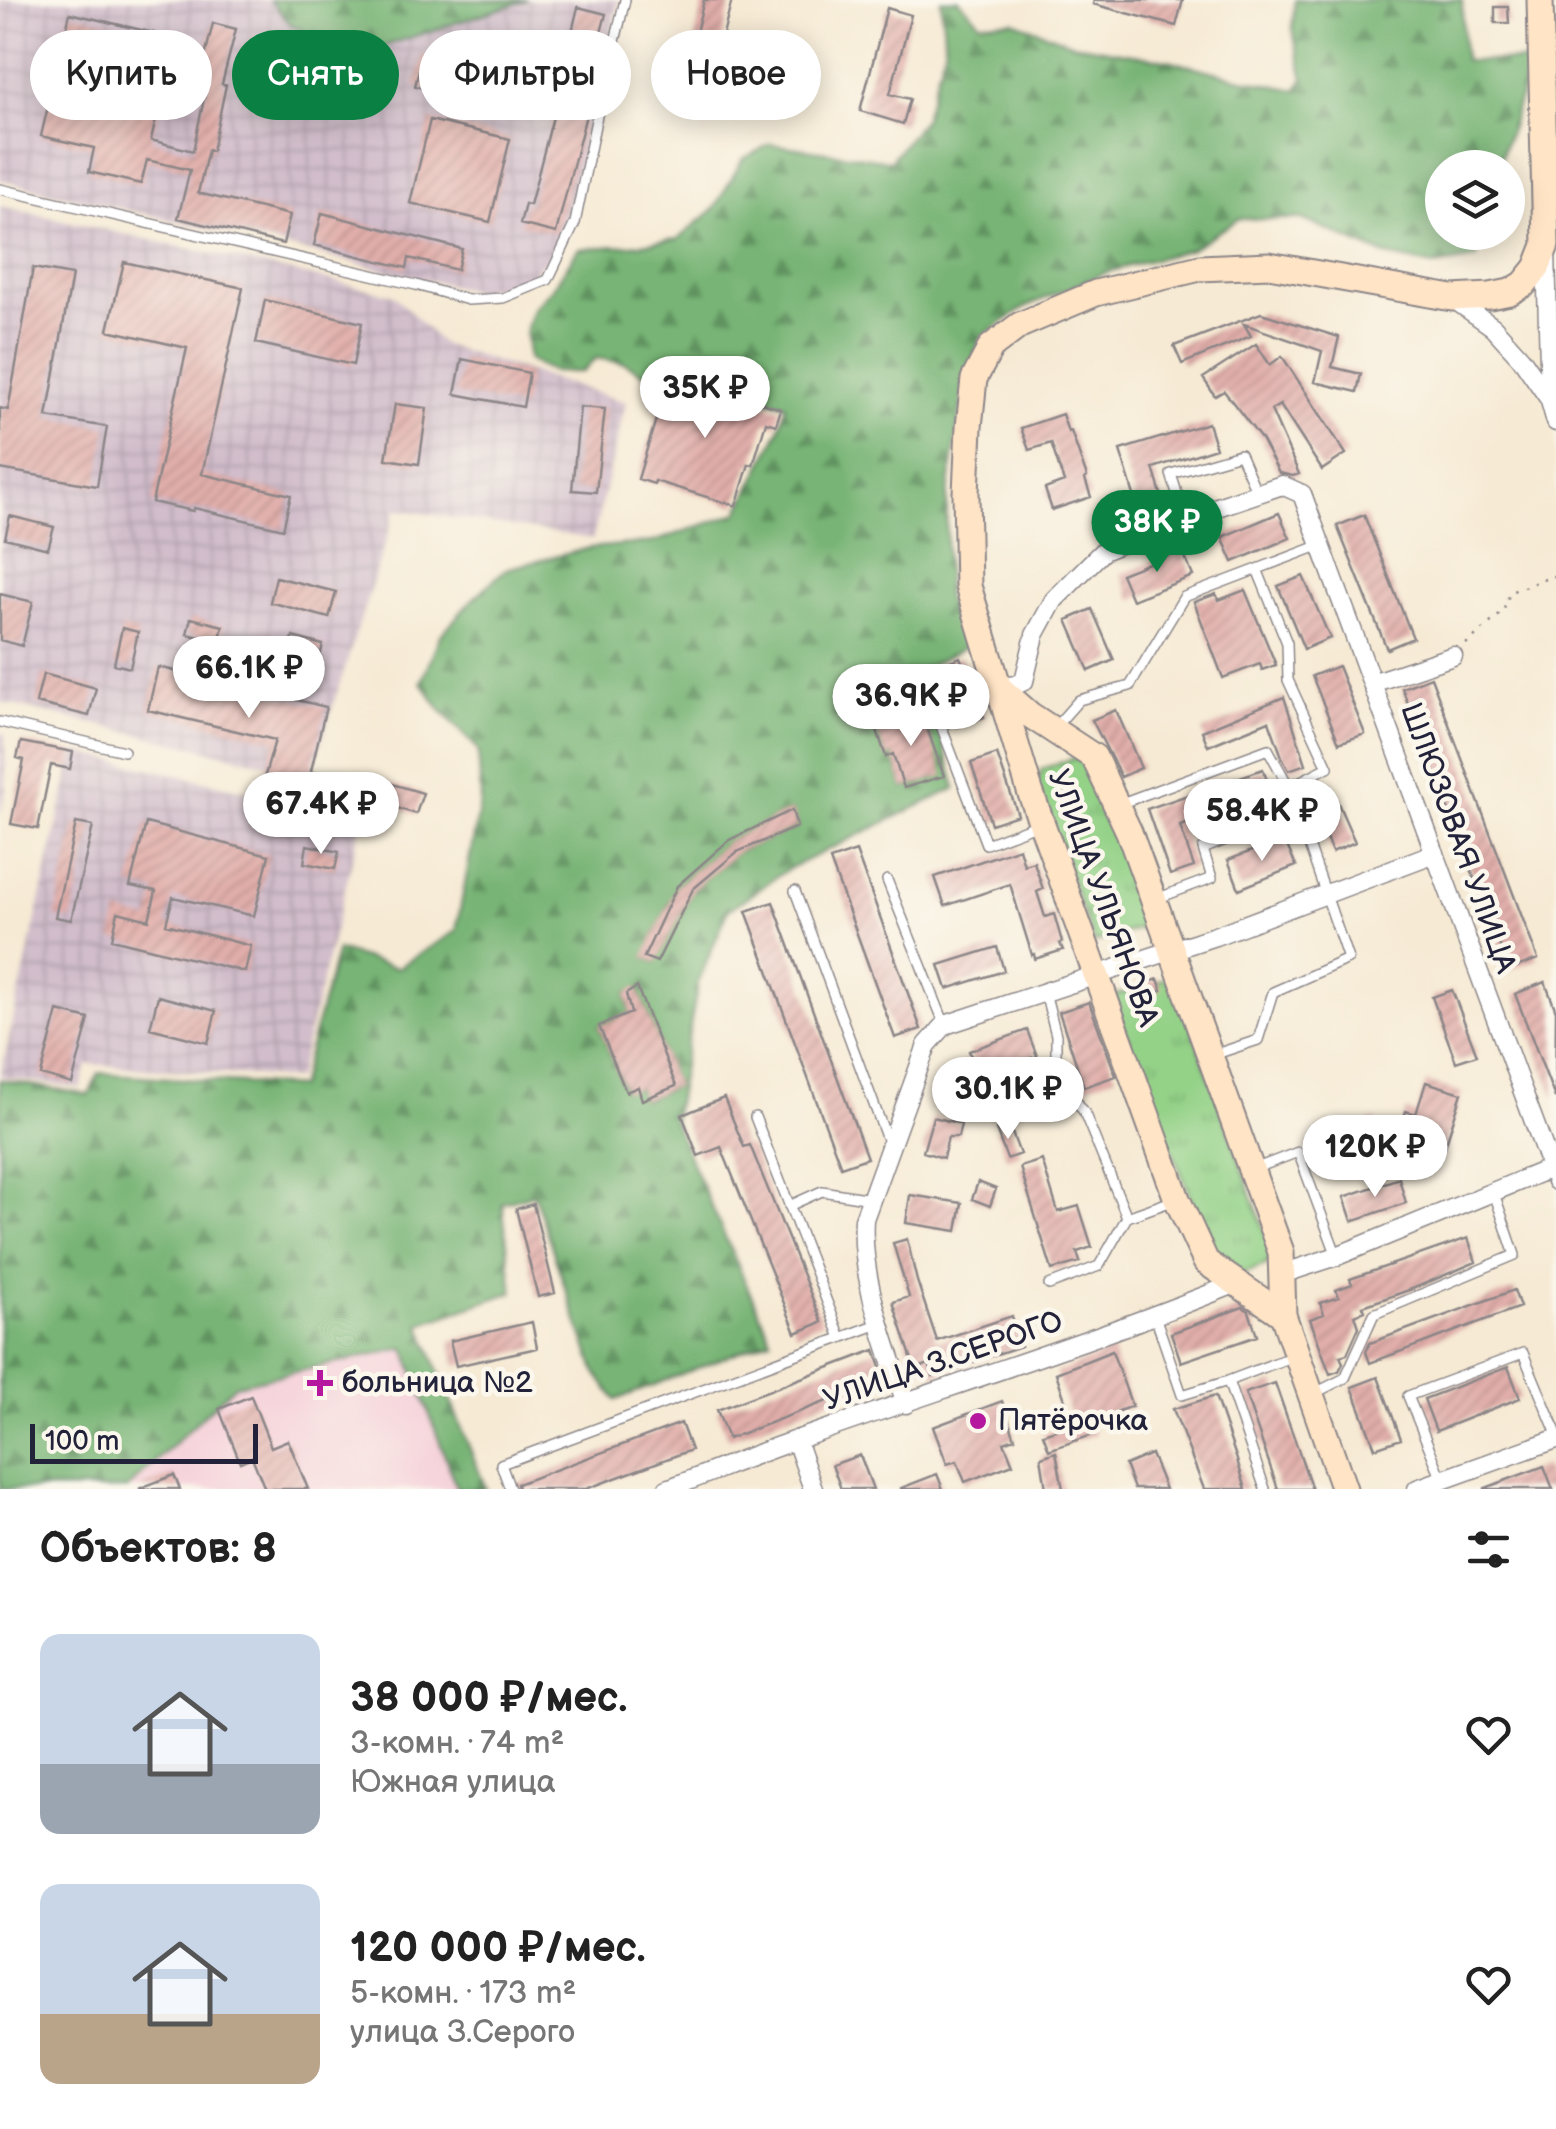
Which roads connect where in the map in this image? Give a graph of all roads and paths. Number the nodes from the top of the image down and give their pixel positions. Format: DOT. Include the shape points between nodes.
graph roads {
  1 [pos="625,0"];
  2 [pos="1540,0"];
  3 [pos="0,189"];
  4 [pos="1546,246"];
  5 [pos="1452,298"];
  6 [pos="1550,401"];
  7 [pos="1556,422"];
  8 [pos="1257,494"];
  9 [pos="1185,518"];
  10 [pos="1320,545"];
  11 [pos="1257,570"];
  12 [pos="1556,575"];
  13 [pos="1452,656"];
  14 [pos="1372,683"];
  15 [pos="996,685"];
  16 [pos="926,686"];
  17 [pos="0,722"];
  18 [pos="1053,730"];
  19 [pos="124,751"];
  20 [pos="1289,787"];
  21 [pos="1116,805"];
  22 [pos="1297,812"];
  23 [pos="1041,823"];
  24 [pos="1435,854"];
  25 [pos="887,880"];
  26 [pos="795,891"];
  27 [pos="1324,895"];
  28 [pos="1154,900"];
  29 [pos="1171,949"];
  30 [pos="1096,975"];
  31 [pos="1046,992"];
  32 [pos="945,1025"];
  33 [pos="1210,1056"];
  34 [pos="755,1117"];
  35 [pos="890,1147"];
  36 [pos="1252,1170"];
  37 [pos="1554,1172"];
  38 [pos="1493,1192"];
  39 [pos="1177,1199"];
  40 [pos="871,1200"];
  41 [pos="789,1206"];
  42 [pos="1126,1217"];
  43 [pos="1338,1256"];
  44 [pos="1282,1274"];
  45 [pos="1237,1282"];
  46 [pos="1049,1285"];
  47 [pos="1283,1314"];
  48 [pos="1154,1316"];
  49 [pos="881,1323"];
  50 [pos="841,1338"];
  51 [pos="1296,1355"];
  52 [pos="1228,1381"];
  53 [pos="1311,1396"];
  54 [pos="906,1404"];
  55 [pos="1556,1432"];
  56 [pos="1556,1439"];
  57 [pos="796,1440"];
  58 [pos="1442,1480"];
  59 [pos="510,1489"];
  60 [pos="667,1489"];
  61 [pos="813,1489"];
  62 [pos="1266,1489"];
  63 [pos="1344,1489"];
  64 [pos="1417,1489"];
  1 -- 3 [label="lane" via="575,223 548,280 503,298 468,300"];
  2 -- 4 [label="street"];
  4 -- 5 [label="street" via="1537,268 1510,292"];
  4 -- 6 [label="street"];
  5 -- 6 [label="street" via="1493,327"];
  5 -- 15 [label="street" via="1269,264 1200,268 1096,293 1020,325 991,347 974,379 966,493 968,586"];
  6 -- 7 [label="street"];
  8 -- 9 [label="street"];
  8 -- 9 [label="lane" via="1240,454 1171,474"];
  8 -- 10 [label="street, ШЛЮЗОВАЯ УЛИЦА" via="1282,485 1302,494"];
  9 -- 15 [label="street" via="1103,551 1054,600 1035,635 1024,681"];
  10 -- 11 [label="lane"];
  10 -- 14 [label="street, ШЛЮЗОВАЯ УЛИЦА"];
  11 -- 18 [label="lane" via="1184,597 1130,686 1080,700"];
  11 -- 20 [label="lane" via="1288,643 1288,680 1328,767"];
  12 -- 13 [label="path" via="1510,592 1503,612"];
  13 -- 14 [label="street, ШЛЮЗОВАЯ УЛИЦА"];
  14 -- 24 [label="street, ШЛЮЗОВАЯ УЛИЦА"];
  15 -- 18 [label="street, УЛИЦА УЛЬЯНОВА"];
  15 -- 23 [label="street, УЛИЦА УЛЬЯНОВА"];
  16 -- 23 [label="lane" via="986,844"];
  17 -- 19 [label="lane"];
  18 -- 21 [label="street, УЛИЦА УЛЬЯНОВА" via="1094,757"];
  20 -- 21 [label="lane" via="1268,750"];
  20 -- 22 [label="lane"];
  21 -- 28 [label="street, УЛИЦА УЛЬЯНОВА"];
  22 -- 27 [label="lane"];
  22 -- 28 [label="lane" via="1203,848 1212,878"];
  23 -- 30 [label="street, УЛИЦА УЛЬЯНОВА"];
  24 -- 27 [label="street"];
  24 -- 37 [label="street, ШЛЮЗОВАЯ УЛИЦА"];
  25 -- 32 [label="lane"];
  26 -- 35 [label="lane"];
  27 -- 29 [label="street"];
  27 -- 33 [label="lane" via="1348,959 1273,992 1258,1040"];
  28 -- 29 [label="street, УЛИЦА УЛЬЯНОВА"];
  29 -- 30 [label="street"];
  29 -- 33 [label="street, УЛИЦА УЛЬЯНОВА"];
  30 -- 31 [label="street"];
  30 -- 39 [label="street, УЛИЦА УЛЬЯНОВА"];
  31 -- 32 [label="street"];
  31 -- 42 [label="lane" via="1056,1072 1084,1112"];
  32 -- 35 [label="street" via="928,1045"];
  33 -- 36 [label="street, УЛИЦА УЛЬЯНОВА"];
  34 -- 41 [label="lane"];
  35 -- 40 [label="street"];
  36 -- 43 [label="lane" via="1298,1152"];
  36 -- 44 [label="street, УЛИЦА УЛЬЯНОВА" via="1281,1252"];
  37 -- 38 [label="street"];
  38 -- 43 [label="street"];
  38 -- 53 [label="lane" via="1515,1255 1374,1314 1345,1378"];
  39 -- 42 [label="lane"];
  39 -- 45 [label="street, УЛИЦА УЛЬЯНОВА" via="1206,1262"];
  40 -- 41 [label="lane" via="822,1190"];
  40 -- 49 [label="street" via="862,1246"];
  41 -- 50 [label="lane"];
  42 -- 46 [label="lane" via="1099,1266"];
  43 -- 44 [label="street"];
  44 -- 47 [label="street, УЛИЦА УЛЬЯНОВА"];
  45 -- 47 [label="street, УЛИЦА УЛЬЯНОВА"];
  45 -- 48 [label="street, УЛИЦА З.СЕРОГО"];
  47 -- 51 [label="street, УЛИЦА УЛЬЯНОВА"];
  48 -- 52 [label="lane" via="1182,1395"];
  48 -- 54 [label="street, УЛИЦА З.СЕРОГО"];
  49 -- 50 [label="lane"];
  49 -- 54 [label="street"];
  50 -- 59 [label="lane" via="501,1464"];
  51 -- 52 [label="lane"];
  51 -- 53 [label="street, УЛИЦА УЛЬЯНОВА"];
  52 -- 62 [label="lane"];
  53 -- 63 [label="street, УЛИЦА УЛЬЯНОВА"];
  54 -- 57 [label="street, УЛИЦА З.СЕРОГО"];
  55 -- 58 [label="lane" via="1523,1353 1408,1396"];
  56 -- 58 [label="street"];
  57 -- 60 [label="street, УЛИЦА З.СЕРОГО"];
  57 -- 61 [label="street"];
  58 -- 64 [label="street"];
}
